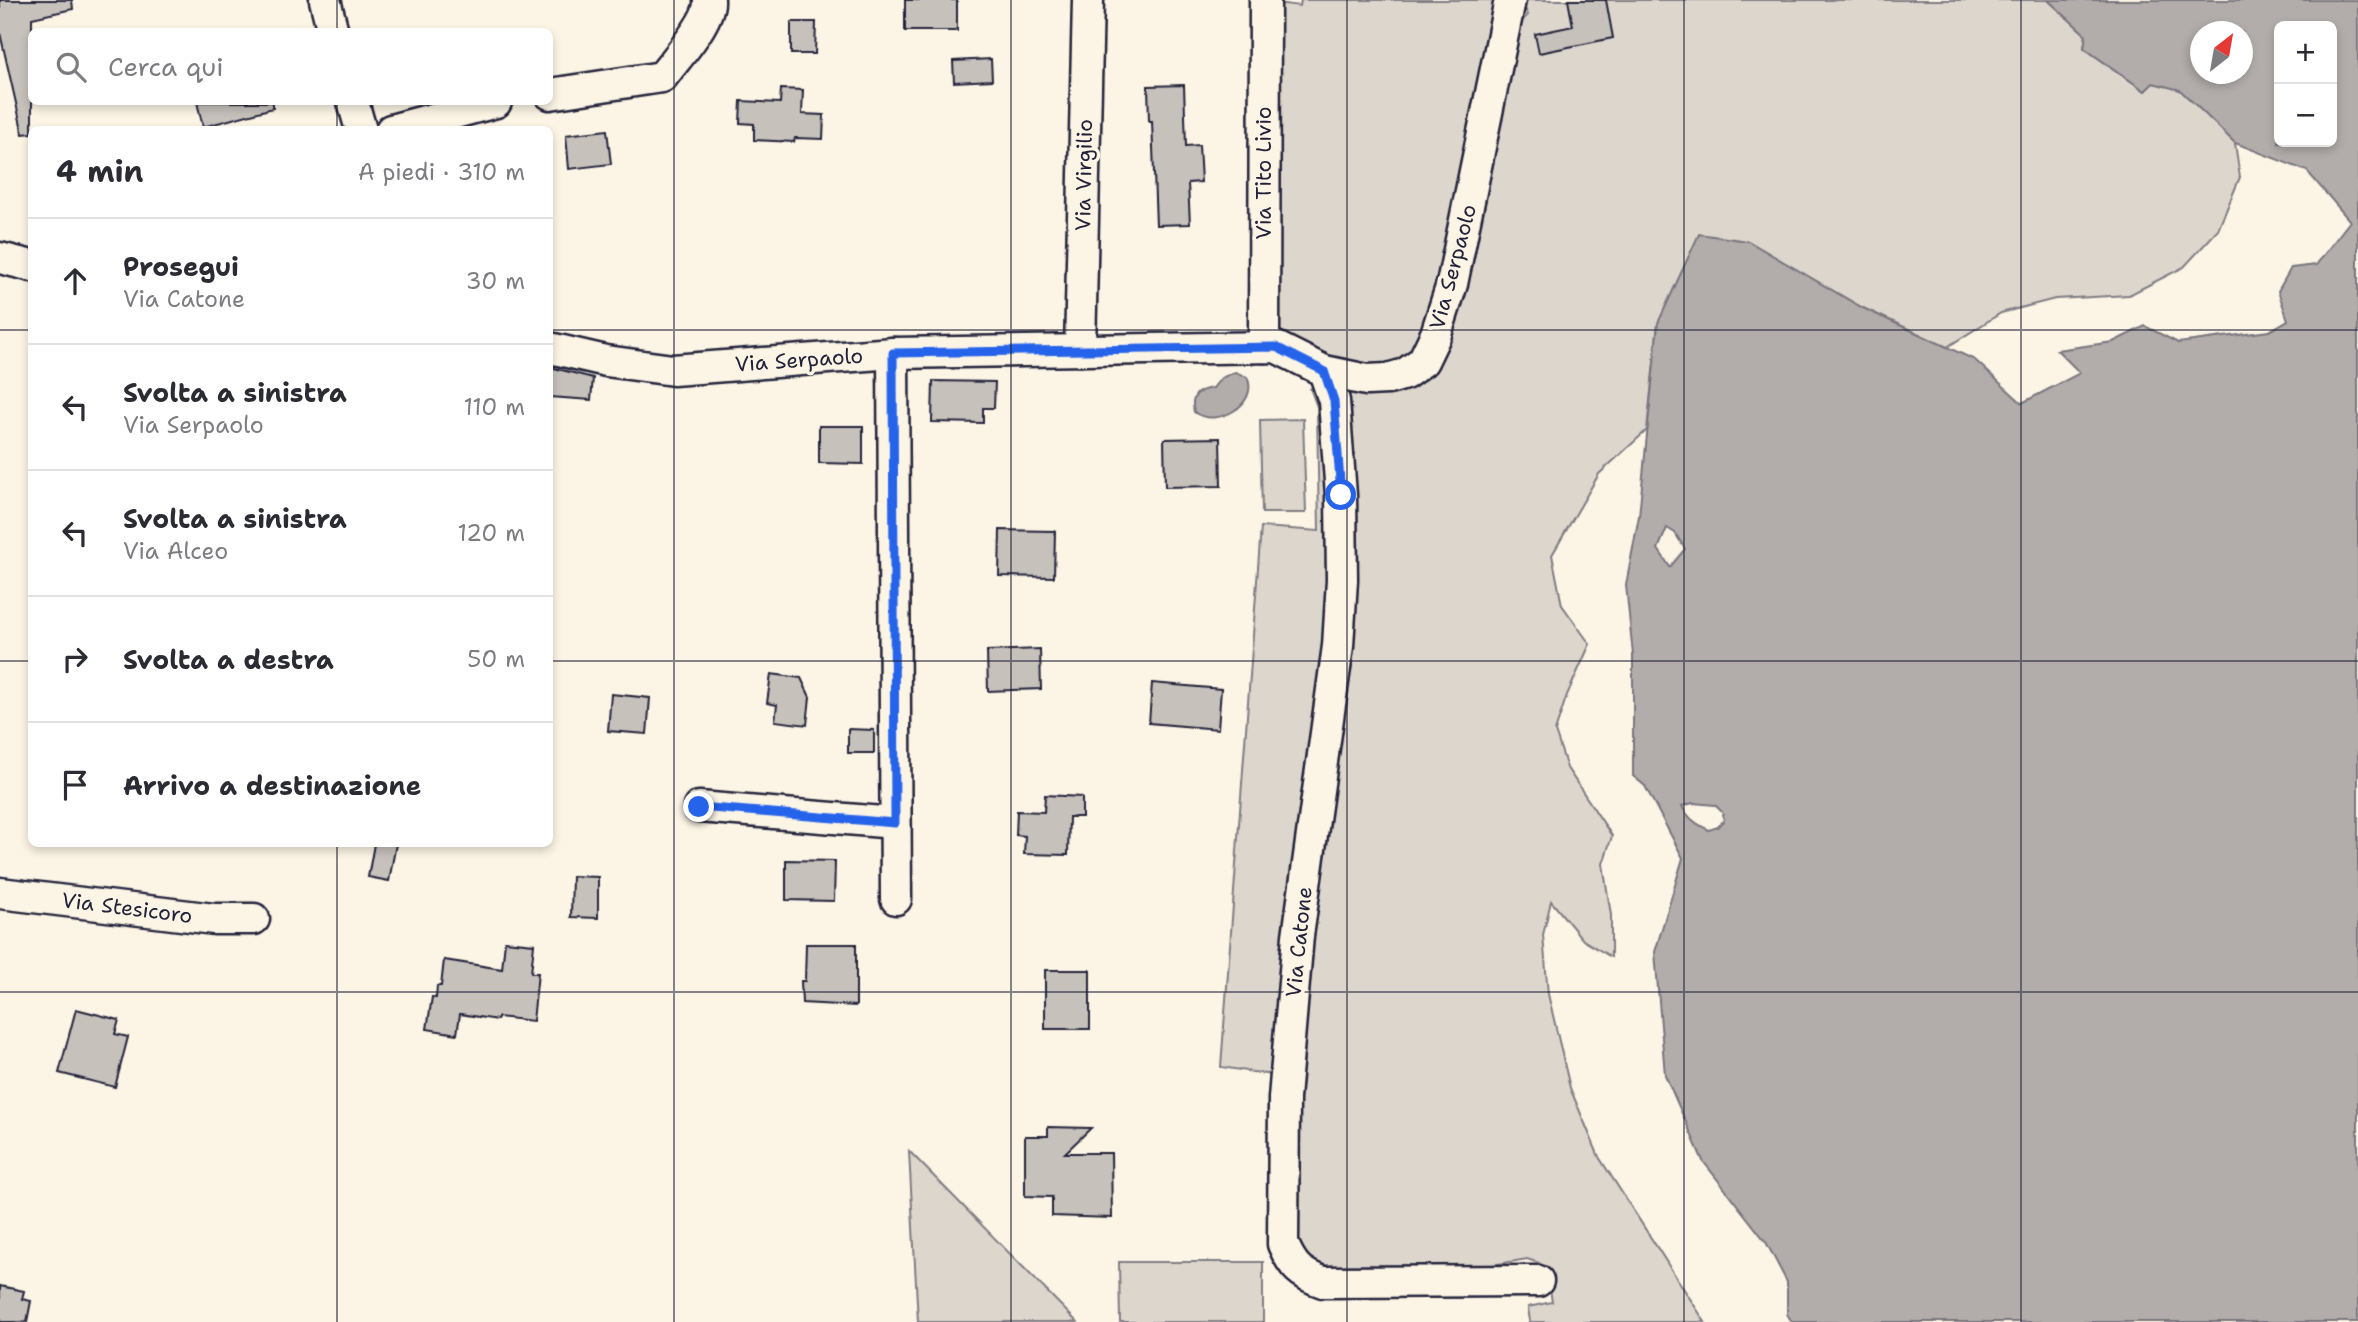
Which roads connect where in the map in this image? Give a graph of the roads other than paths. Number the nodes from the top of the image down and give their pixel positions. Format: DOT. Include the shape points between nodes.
graph roads {
  1 [pos="325,0"];
  2 [pos="709,0"];
  3 [pos="1088,0"];
  4 [pos="1265,0"];
  5 [pos="1510,0"];
  6 [pos="333,28"];
  7 [pos="553,93"];
  8 [pos="354,105"];
  9 [pos="485,105"];
  10 [pos="360,126"];
  11 [pos="406,126"];
  12 [pos="0,258"];
  13 [pos="28,265"];
  14 [pos="1264,347"];
  15 [pos="553,349"];
  16 [pos="1080,350"];
  17 [pos="893,353"];
  18 [pos="1324,371"];
  19 [pos="699,807"];
  20 [pos="895,823"];
  21 [pos="0,893"];
  22 [pos="896,899"];
  23 [pos="254,919"];
  24 [pos="1538,1281"];
  1 -- 6 [label="street"];
  2 -- 7 [label="street" via="710,8 662,77"];
  3 -- 16 [label="street, Via Virgilio"];
  4 -- 14 [label="street, Via Tito Livio"];
  5 -- 18 [label="street, Via Serpaolo" via="1452,284 1423,361 1388,379 1367,380"];
  8 -- 10 [label="street"];
  9 -- 11 [label="street"];
  12 -- 13 [label="street"];
  14 -- 16 [label="street, Via Serpaolo"];
  14 -- 18 [label="street, Via Serpaolo" via="1276,347"];
  15 -- 17 [label="street, Via Serpaolo" via="673,370"];
  16 -- 17 [label="street, Via Serpaolo"];
  17 -- 20 [label="street"];
  18 -- 24 [label="street, Via Catone" via="1334,401 1342,580 1284,1098 1283,1244 1292,1263 1323,1282"];
  19 -- 20 [label="street"];
  20 -- 22 [label="street"];
  21 -- 23 [label="street, Via Stesicoro" via="214,919"];
}
